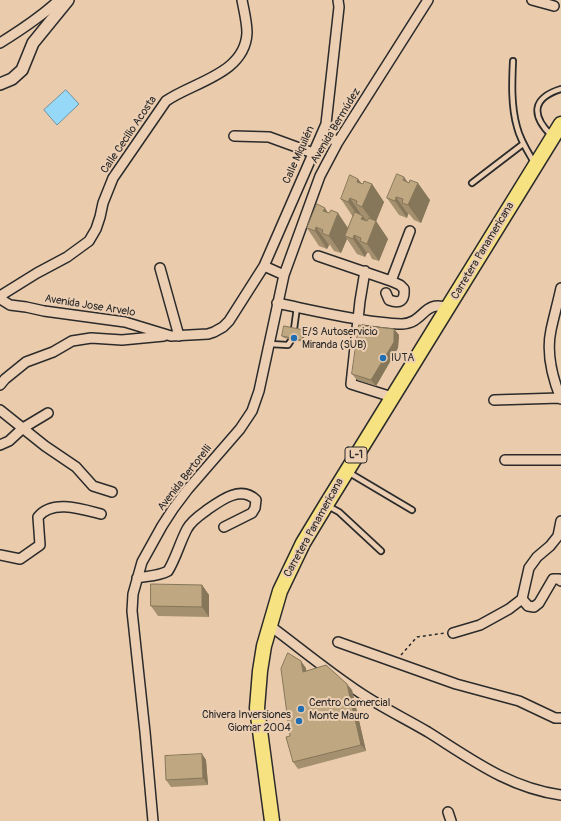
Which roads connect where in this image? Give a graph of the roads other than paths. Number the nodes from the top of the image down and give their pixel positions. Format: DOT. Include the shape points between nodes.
graph roads {
  1 [pos="59,0"];
  2 [pos="68,0"];
  3 [pos="242,0"];
  4 [pos="338,0"];
  5 [pos="428,0"];
  6 [pos="532,0"];
  7 [pos="554,6"];
  8 [pos="26,26"];
  9 [pos="38,38"];
  10 [pos="0,44"];
  11 [pos="513,61"];
  12 [pos="0,84"];
  13 [pos="561,89"];
  14 [pos="561,124"];
  15 [pos="322,134"];
  16 [pos="234,136"];
  17 [pos="553,137"];
  18 [pos="338,142"];
  19 [pos="523,144"];
  20 [pos="313,153"];
  21 [pos="536,165"];
  22 [pos="472,183"];
  23 [pos="410,231"];
  24 [pos="318,256"];
  25 [pos="264,266"];
  26 [pos="160,268"];
  27 [pos="365,271"];
  28 [pos="284,275"];
  29 [pos="391,281"];
  30 [pos="561,288"];
  31 [pos="386,293"];
  32 [pos="0,296"];
  33 [pos="277,303"];
  34 [pos="10,304"];
  35 [pos="0,306"];
  36 [pos="297,307"];
  37 [pos="448,308"];
  38 [pos="358,320"];
  39 [pos="294,330"];
  40 [pos="175,336"];
  41 [pos="292,339"];
  42 [pos="270,344"];
  43 [pos="557,373"];
  44 [pos="0,385"];
  45 [pos="392,397"];
  46 [pos="561,398"];
  47 [pos="494,400"];
  48 [pos="0,410"];
  49 [pos="48,413"];
  50 [pos="23,428"];
  51 [pos="0,445"];
  52 [pos="505,460"];
  53 [pos="561,460"];
  54 [pos="346,472"];
  55 [pos="112,492"];
  56 [pos="326,505"];
  57 [pos="412,510"];
  58 [pos="101,514"];
  59 [pos="561,521"];
  60 [pos="224,527"];
  61 [pos="381,551"];
  62 [pos="0,557"];
  63 [pos="137,578"];
  64 [pos="561,582"];
  65 [pos="522,599"];
  66 [pos="269,625"];
  67 [pos="453,633"];
  68 [pos="338,642"];
  69 [pos="561,718"];
  70 [pos="561,796"];
  71 [pos="153,821"];
  72 [pos="272,821"];
  1 -- 8 [label="street"];
  2 -- 9 [label="street"];
  3 -- 32 [label="street, Calle Cecilio Acosta" via="247,34 241,53 227,68 166,101 113,178 102,203 96,229 89,241 66,258"];
  4 -- 15 [label="street, Calle Miquilén" via="326,124"];
  5 -- 18 [label="street, Avenida Bermúdez"];
  6 -- 7 [label="street"];
  8 -- 9 [label="street"];
  8 -- 10 [label="street"];
  9 -- 12 [label="street" via="33,43 22,70"];
  11 -- 19 [label="lane" via="516,126"];
  13 -- 17 [label="lane" via="552,92 538,104 537,113 541,123"];
  14 -- 17 [label="main road, Carretera Panamericana / L-1"];
  15 -- 18 [label="street"];
  15 -- 20 [label="street, Calle Miquilén"];
  16 -- 20 [label="street" via="269,138"];
  17 -- 21 [label="main road, Carretera Panamericana / L-1"];
  18 -- 28 [label="street, Avenida Bermúdez" via="320,176"];
  19 -- 21 [label="lane"];
  19 -- 22 [label="lane"];
  20 -- 25 [label="street, Calle Miquilén"];
  21 -- 37 [label="main road, Carretera Panamericana / L-1"];
  23 -- 29 [label="street"];
  24 -- 27 [label="street"];
  25 -- 28 [label="street"];
  25 -- 40 [label="street, Avenida Jose Arvelo" via="223,327 208,334"];
  26 -- 40 [label="street"];
  27 -- 29 [label="street"];
  27 -- 38 [label="street"];
  28 -- 33 [label="street, Avenida Bertorelli"];
  29 -- 31 [label="street" via="404,289 404,297 401,301 395,302 389,300"];
  30 -- 43 [label="street" via="548,352"];
  32 -- 34 [label="street, Avenida Jose Arvelo"];
  33 -- 36 [label="street"];
  33 -- 42 [label="street, Avenida Bertorelli"];
  34 -- 35 [label="street"];
  34 -- 40 [label="street, Avenida Jose Arvelo" via="124,322"];
  36 -- 38 [label="street"];
  36 -- 39 [label="lane"];
  37 -- 38 [label="street" via="434,305 410,323"];
  37 -- 45 [label="main road, Carretera Panamericana / L-1"];
  38 -- 45 [label="street" via="351,384"];
  40 -- 44 [label="street" via="122,340 91,338 72,341 53,352 26,362"];
  41 -- 42 [label="lane" via="288,345"];
  42 -- 63 [label="street, Avenida Bertorelli" via="252,411 173,509 142,562"];
  43 -- 46 [label="street"];
  45 -- 54 [label="main road, Carretera Panamericana / L-1"];
  46 -- 47 [label="street"];
  48 -- 50 [label="street"];
  49 -- 50 [label="street"];
  50 -- 51 [label="street" via="9,441"];
  50 -- 55 [label="street" via="76,467 93,486"];
  52 -- 53 [label="street"];
  54 -- 56 [label="main road, Carretera Panamericana / L-1"];
  54 -- 57 [label="lane"];
  56 -- 61 [label="lane" via="339,512"];
  56 -- 66 [label="main road, Carretera Panamericana / L-1" via="303,543 280,591"];
  58 -- 62 [label="street" via="73,507 43,511 38,517 40,545 20,558"];
  59 -- 65 [label="street" via="558,536 529,568"];
  60 -- 63 [label="street" via="252,513 256,500 242,493 224,498 188,527 168,571"];
  63 -- 71 [label="street, Avenida Bertorelli" via="132,611"];
  64 -- 65 [label="street" via="559,579 553,579 534,607 528,606"];
  65 -- 67 [label="street" via="480,625"];
  66 -- 70 [label="street" via="363,695 428,732 473,762 507,780 543,793"];
  66 -- 72 [label="main road, Carretera Panamericana / L-1" via="260,671 258,708"];
  68 -- 69 [label="street" via="456,684 519,701 555,718"];
}
